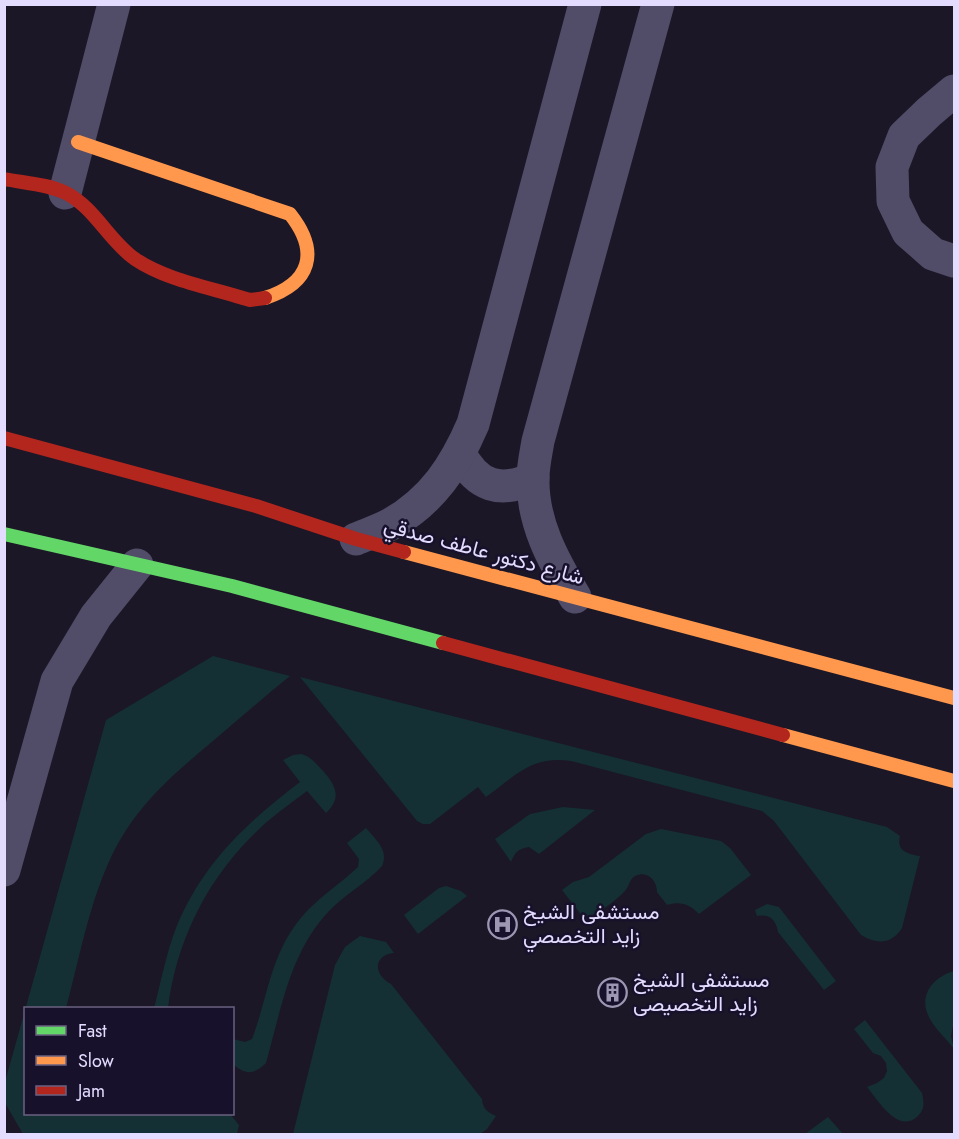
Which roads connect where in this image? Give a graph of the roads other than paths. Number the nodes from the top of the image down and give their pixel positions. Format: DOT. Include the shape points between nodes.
graph roads {
  1 [pos="114,4"];
  2 [pos="585,4"];
  3 [pos="658,4"];
  4 [pos="954,92"];
  5 [pos="78,142"];
  6 [pos="4,179"];
  7 [pos="65,193"];
  8 [pos="954,261"];
  9 [pos="4,438"];
  10 [pos="460,454"];
  11 [pos="532,478"];
  12 [pos="4,534"];
  13 [pos="356,539"];
  14 [pos="137,565"];
  15 [pos="574,597"];
  16 [pos="954,699"];
  17 [pos="954,781"];
  18 [pos="4,870"];
  1 -- 5 [label="street"];
  2 -- 10 [label="street" via="473,424"];
  3 -- 11 [label="street" via="538,441"];
  4 -- 8 [label="street" via="904,136 892,167 893,201 908,232 933,254"];
  5 -- 7 [label="street"];
  5 -- 7 [label="street" via="290,214 304,230 309,250 305,270 291,286 273,296 252,300 157,271 112,240 81,204"];
  6 -- 7 [label="street"];
  9 -- 13 [label="street, شارع دكتور عاطف صدقي" via="256,506"];
  10 -- 11 [label="street" via="477,478 490,484 505,487"];
  10 -- 13 [label="street" via="442,482 418,505 391,524"];
  11 -- 15 [label="street" via="544,538"];
  12 -- 14 [label="street"];
  13 -- 15 [label="street, شارع دكتور عاطف صدقي"];
  14 -- 17 [label="street" via="232,586"];
  14 -- 18 [label="street" via="96,615 57,681"];
  15 -- 16 [label="street, شارع دكتور عاطف صدقي"];
}
